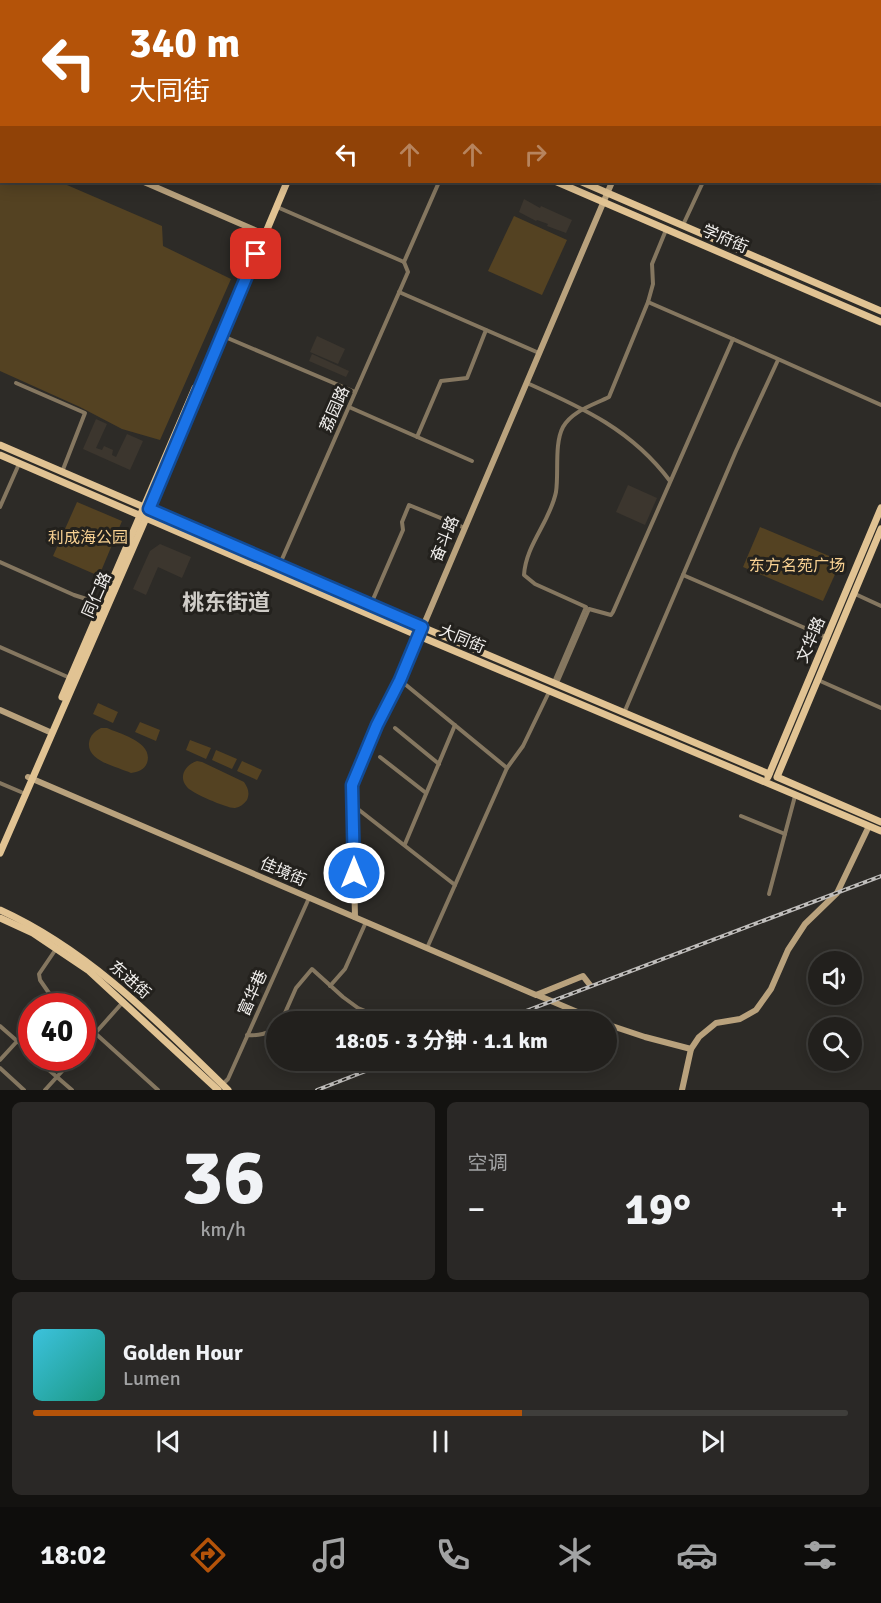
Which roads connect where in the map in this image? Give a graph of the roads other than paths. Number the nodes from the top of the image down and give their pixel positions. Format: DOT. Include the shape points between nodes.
graph roads {
  1 [pos="146,183"];
  2 [pos="286,183"];
  3 [pos="439,183"];
  4 [pos="559,183"];
  5 [pos="585,183"];
  6 [pos="612,183"];
  7 [pos="703,183"];
  8 [pos="608,192"];
  9 [pos="603,201"];
  10 [pos="275,206"];
  11 [pos="683,225"];
  12 [pos="666,229"];
  13 [pos="263,233"];
  14 [pos="404,262"];
  15 [pos="399,292"];
  16 [pos="648,302"];
  17 [pos="881,311"];
  18 [pos="881,322"];
  19 [pos="486,330"];
  20 [pos="220,334"];
  21 [pos="733,339"];
  22 [pos="540,354"];
  23 [pos="778,360"];
  24 [pos="16,383"];
  25 [pos="527,383"];
  26 [pos="355,393"];
  27 [pos="881,405"];
  28 [pos="349,407"];
  29 [pos="585,409"];
  30 [pos="417,437"];
  31 [pos="0,445"];
  32 [pos="0,455"];
  33 [pos="472,461"];
  34 [pos="19,464"];
  35 [pos="62,472"];
  36 [pos="670,481"];
  37 [pos="0,507"];
  38 [pos="146,508"];
  39 [pos="881,508"];
  40 [pos="879,516"];
  41 [pos="143,517"];
  42 [pos="465,528"];
  43 [pos="881,529"];
  44 [pos="0,562"];
  45 [pos="279,566"];
  46 [pos="683,575"];
  47 [pos="850,592"];
  48 [pos="102,604"];
  49 [pos="371,605"];
  50 [pos="881,606"];
  51 [pos="422,627"];
  52 [pos="419,636"];
  53 [pos="831,639"];
  54 [pos="0,647"];
  55 [pos="70,678"];
  56 [pos="817,679"];
  57 [pos="400,680"];
  58 [pos="555,683"];
  59 [pos="549,691"];
  60 [pos="881,708"];
  61 [pos="0,710"];
  62 [pos="624,713"];
  63 [pos="455,725"];
  64 [pos="395,728"];
  65 [pos="50,732"];
  66 [pos="380,756"];
  67 [pos="439,764"];
  68 [pos="507,768"];
  69 [pos="773,776"];
  70 [pos="30,778"];
  71 [pos="0,783"];
  72 [pos="769,785"];
  73 [pos="21,792"];
  74 [pos="426,793"];
  75 [pos="795,795"];
  76 [pos="354,806"];
  77 [pos="741,816"];
  78 [pos="881,822"];
  79 [pos="869,826"];
  80 [pos="881,831"];
  81 [pos="785,834"];
  82 [pos="0,842"];
  83 [pos="405,844"];
  84 [pos="0,853"];
  85 [pos="456,885"];
  86 [pos="769,894"];
  87 [pos="309,898"];
  88 [pos="0,910"];
  89 [pos="355,917"];
  90 [pos="0,918"];
  91 [pos="366,922"];
  92 [pos="427,948"];
  93 [pos="57,949"];
  94 [pos="590,985"];
  95 [pos="330,986"];
  96 [pos="49,993"];
  97 [pos="536,995"];
  98 [pos="123,1002"];
  99 [pos="286,1011"];
  100 [pos="365,1011"];
  101 [pos="575,1011"];
  102 [pos="0,1026"];
  103 [pos="617,1028"];
  104 [pos="96,1033"];
  105 [pos="266,1033"];
  106 [pos="96,1035"];
  107 [pos="247,1035"];
  108 [pos="17,1041"];
  109 [pos="691,1048"];
  110 [pos="0,1060"];
  111 [pos="0,1068"];
  112 [pos="50,1071"];
  113 [pos="62,1071"];
  114 [pos="57,1077"];
  115 [pos="218,1088"];
  116 [pos="24,1090"];
  117 [pos="45,1090"];
  118 [pos="72,1090"];
  119 [pos="158,1090"];
  120 [pos="682,1090"];
  1 -- 13 [label="street"];
  2 -- 10 [label="main road, 同仁路"];
  3 -- 14 [label="street, 荔园路"];
  4 -- 9 [label="main road, 学府街"];
  5 -- 8 [label="main road, 学府街"];
  6 -- 8 [label="street, 奋斗路"];
  7 -- 11 [label="street"];
  8 -- 9 [label="street, 奋斗路"];
  8 -- 11 [label="main road, 学府街"];
  9 -- 12 [label="main road, 学府街"];
  9 -- 22 [label="street, 奋斗路"];
  10 -- 13 [label="main road, 同仁路"];
  10 -- 14 [label="street"];
  11 -- 17 [label="main road, 学府街"];
  12 -- 16 [label="street" via="652,264 653,284"];
  12 -- 18 [label="main road, 学府街"];
  13 -- 20 [label="main road, 同仁路"];
  14 -- 15 [label="street, 荔园路" via="408,272"];
  15 -- 19 [label="street"];
  15 -- 26 [label="street, 荔园路"];
  16 -- 21 [label="street"];
  16 -- 29 [label="street" via="609,397"];
  19 -- 22 [label="street"];
  19 -- 30 [label="street" via="467,378 441,381"];
  20 -- 26 [label="street"];
  20 -- 38 [label="main road, 同仁路"];
  21 -- 23 [label="street"];
  21 -- 36 [label="street"];
  22 -- 25 [label="street, 奋斗路"];
  23 -- 27 [label="street"];
  23 -- 46 [label="street"];
  24 -- 35 [label="street" via="85,413"];
  25 -- 29 [label="street"];
  25 -- 42 [label="street, 奋斗路"];
  26 -- 28 [label="street, 荔园路"];
  28 -- 30 [label="street"];
  28 -- 45 [label="street, 荔园路"];
  29 -- 36 [label="street" via="627,437"];
  29 -- 58 [label="street" via="562,429 556,493 525,565 524,575 536,584 586,607"];
  30 -- 33 [label="street"];
  31 -- 35 [label="main road, 大同街"];
  32 -- 34 [label="main road, 大同街"];
  34 -- 37 [label="street"];
  34 -- 41 [label="main road, 大同街"];
  35 -- 38 [label="main road, 大同街"];
  36 -- 58 [label="street" via="613,612 611,615 589,609"];
  38 -- 41 [label="main road, 同仁路"];
  38 -- 45 [label="main road, 大同街"];
  39 -- 40 [label="main road, 文华路"];
  40 -- 47 [label="main road, 文华路"];
  41 -- 48 [label="main road, 同仁路"];
  41 -- 52 [label="main road, 大同街"];
  41 -- 65 [label="main road, 同仁路"];
  42 -- 49 [label="street" via="409,505 403,530"];
  42 -- 51 [label="street, 奋斗路"];
  43 -- 47 [label="main road, 文华路"];
  44 -- 48 [label="street"];
  45 -- 49 [label="main road, 大同街"];
  46 -- 53 [label="street"];
  46 -- 62 [label="street"];
  47 -- 50 [label="street"];
  47 -- 53 [label="main road, 文华路"];
  48 -- 55 [label="main road, 同仁路"];
  49 -- 51 [label="main road, 大同街"];
  51 -- 52 [label="street, 奋斗路"];
  51 -- 58 [label="main road, 大同街"];
  52 -- 57 [label="street, 奋斗路"];
  52 -- 59 [label="main road, 大同街"];
  53 -- 56 [label="main road, 文华路"];
  53 -- 69 [label="main road, 文华路"];
  54 -- 55 [label="street"];
  55 -- 65 [label="main road, 同仁路"];
  56 -- 60 [label="street"];
  56 -- 69 [label="main road, 文华路"];
  57 -- 63 [label="street"];
  57 -- 76 [label="street, 奋斗路" via="352,785"];
  58 -- 62 [label="main road, 大同街"];
  59 -- 68 [label="street" via="523,746"];
  59 -- 72 [label="main road, 大同街"];
  61 -- 65 [label="street"];
  62 -- 69 [label="main road, 大同街"];
  63 -- 67 [label="street"];
  63 -- 68 [label="street"];
  64 -- 67 [label="street"];
  65 -- 70 [label="main road, 同仁路"];
  66 -- 74 [label="street"];
  67 -- 74 [label="street"];
  68 -- 85 [label="street"];
  69 -- 72 [label="main road, 文华路"];
  69 -- 78 [label="main road, 大同街"];
  70 -- 73 [label="main road, 同仁路"];
  70 -- 84 [label="main road, 同仁路"];
  70 -- 87 [label="street, 佳境街"];
  71 -- 73 [label="street"];
  72 -- 75 [label="main road, 大同街"];
  73 -- 82 [label="main road, 同仁路"];
  74 -- 83 [label="street"];
  75 -- 79 [label="main road, 大同街"];
  75 -- 81 [label="street"];
  76 -- 83 [label="street"];
  76 -- 89 [label="street, 奋斗路"];
  77 -- 81 [label="street"];
  79 -- 80 [label="main road, 大同街"];
  79 -- 109 [label="street" via="837,893 805,924 756,1010 740,1019 716,1023"];
  81 -- 86 [label="street"];
  83 -- 85 [label="street"];
  85 -- 92 [label="street"];
  87 -- 89 [label="street, 佳境街"];
  87 -- 107 [label="street, 富华巷"];
  88 -- 115 [label="main road, 东进街" via="32,925 93,966 141,1007"];
  89 -- 91 [label="street, 佳境街"];
  90 -- 93 [label="main road, 东进街"];
  91 -- 92 [label="street, 佳境街"];
  91 -- 95 [label="street" via="345,969"];
  92 -- 97 [label="street, 佳境街"];
  93 -- 96 [label="street" via="39,974"];
  93 -- 98 [label="main road, 东进街" via="88,970"];
  94 -- 97 [label="street" via="583,976"];
  95 -- 99 [label="street" via="312,969 296,988"];
  95 -- 100 [label="street"];
  97 -- 101 [label="street, 佳境街"];
  98 -- 104 [label="street"];
  98 -- 115 [label="main road, 东进街"];
  102 -- 108 [label="street"];
  103 -- 109 [label="street"];
  105 -- 107 [label="street"];
  106 -- 119 [label="street"];
  107 -- 115 [label="street, 富华巷" via="228,1079"];
  108 -- 110 [label="street"];
  109 -- 120 [label="street"];
  111 -- 116 [label="street"];
  112 -- 114 [label="street"];
  113 -- 114 [label="street"];
  114 -- 117 [label="street"];
  114 -- 118 [label="street"];
}
